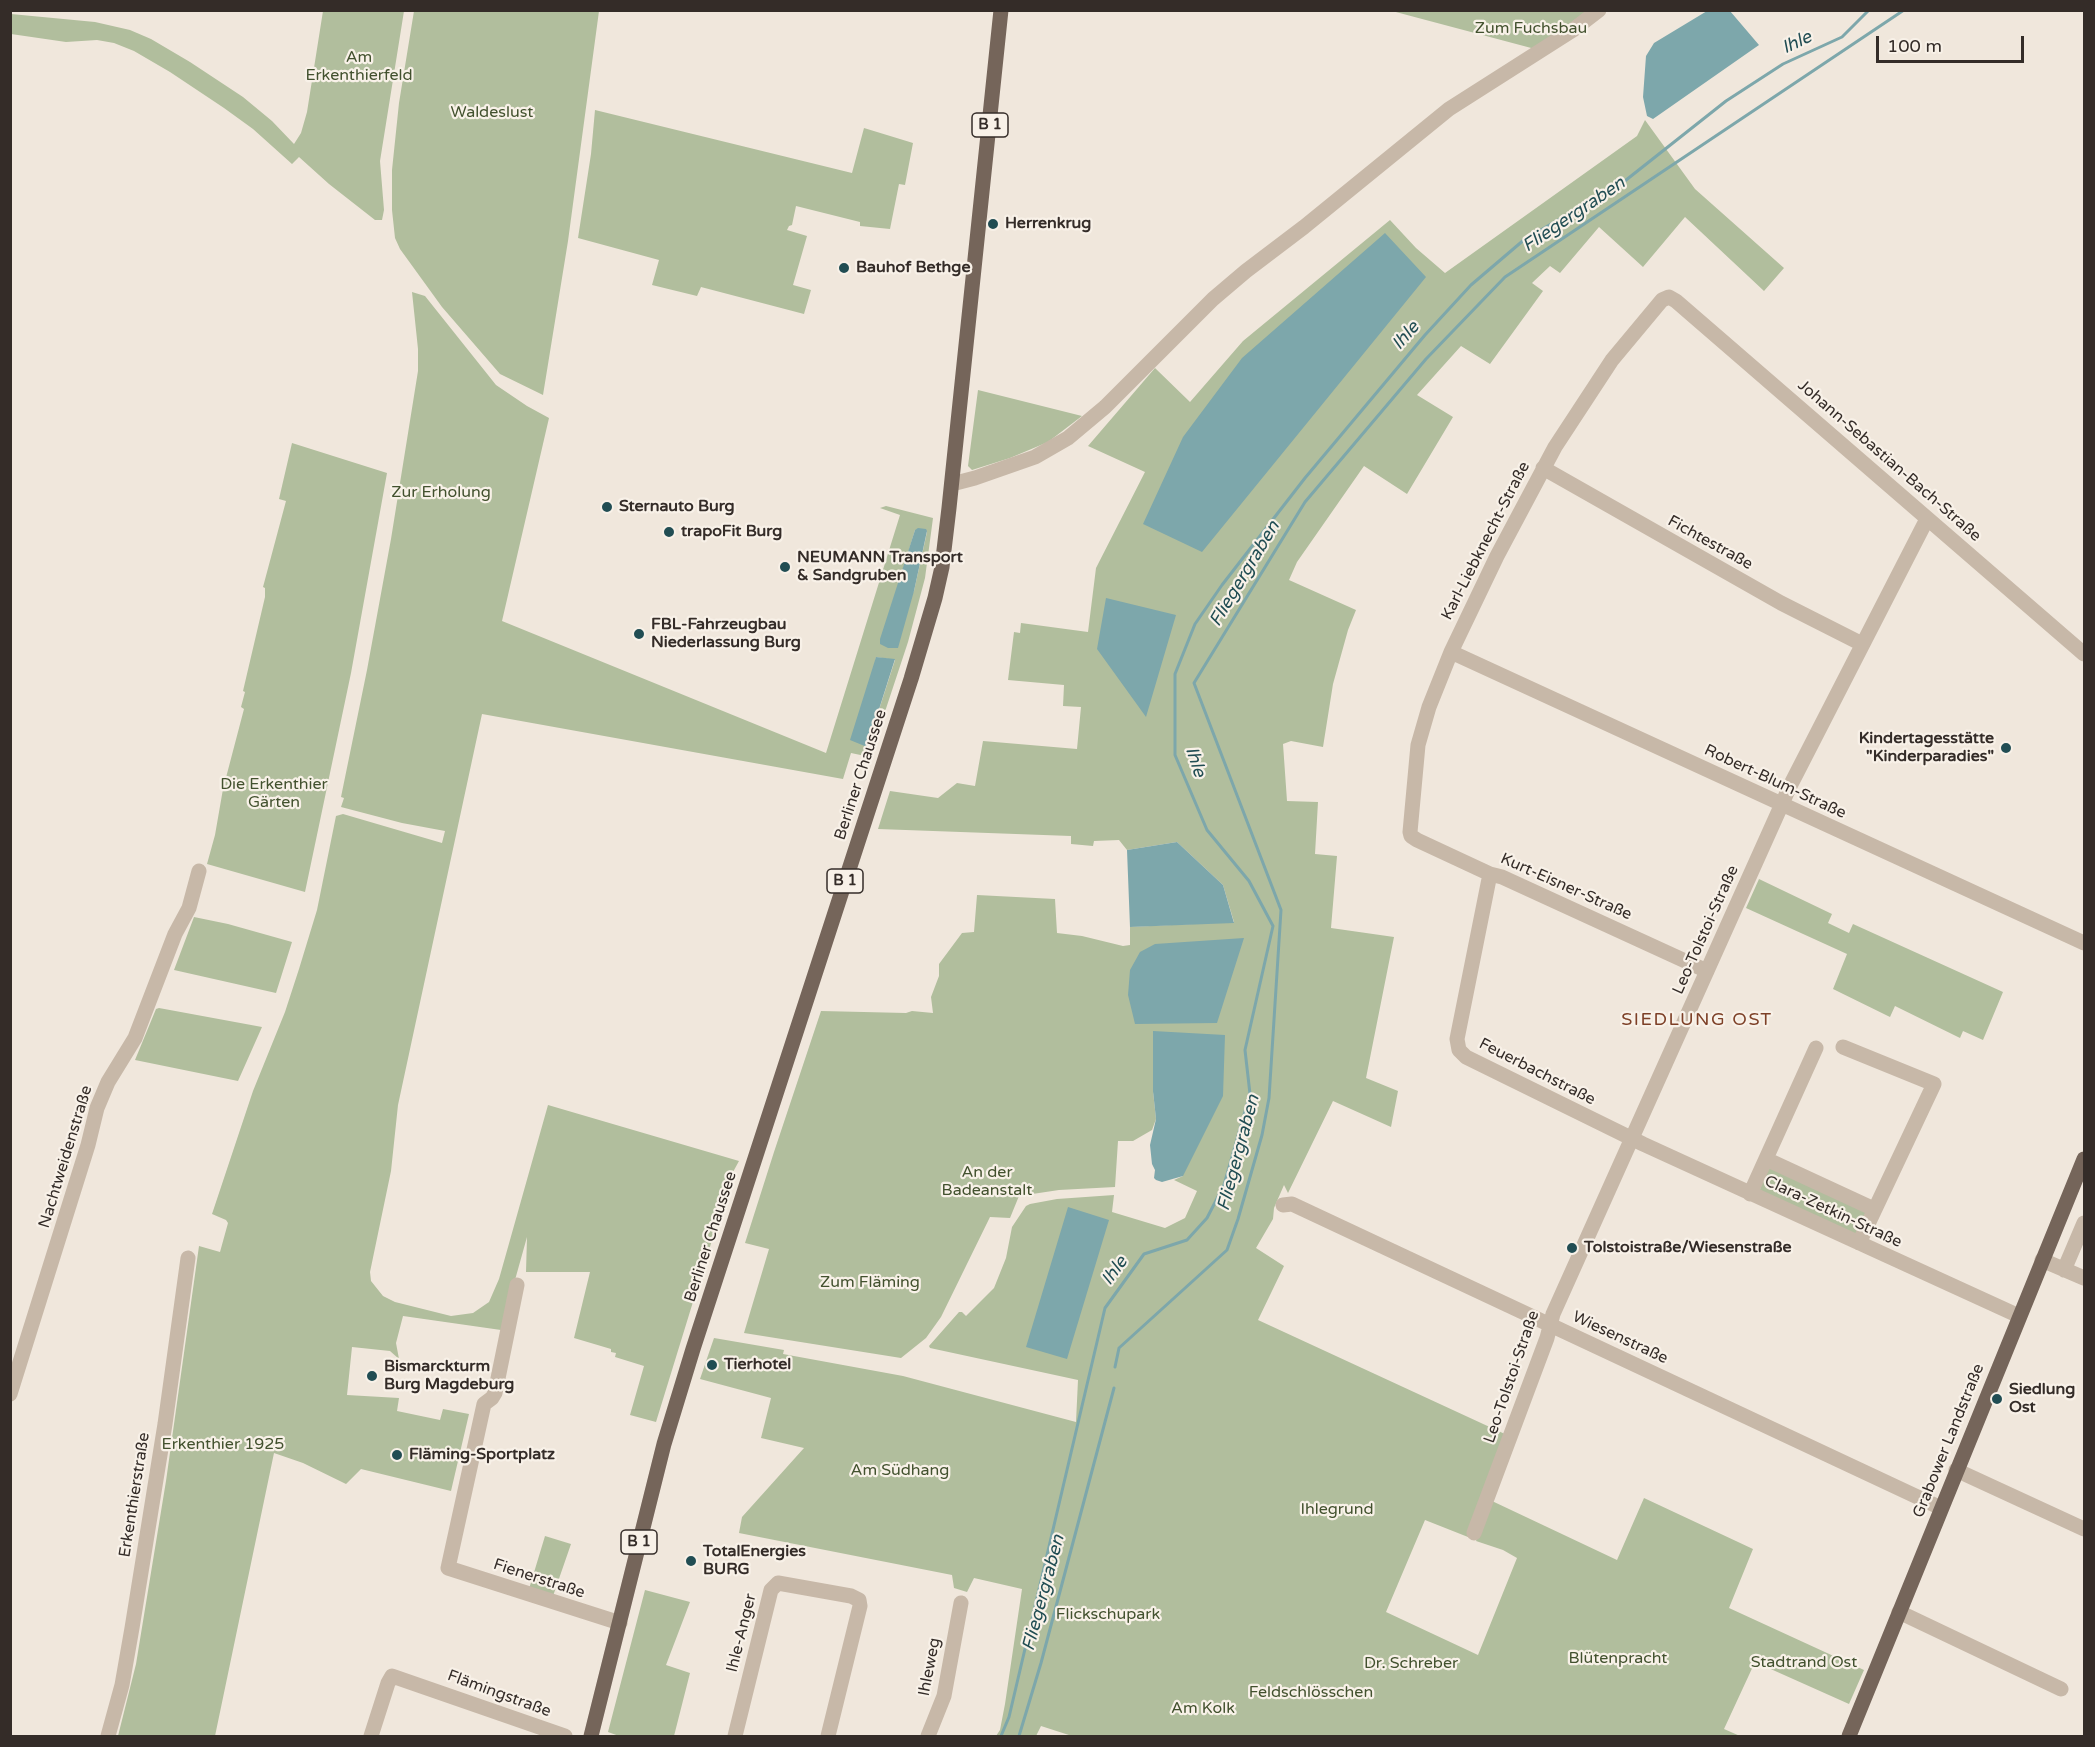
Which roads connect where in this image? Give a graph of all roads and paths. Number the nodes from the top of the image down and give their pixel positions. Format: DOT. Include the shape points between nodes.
graph roads {
  1 [pos="1001,10"];
  2 [pos="1599,10"];
  3 [pos="1669,297"];
  4 [pos="1544,468"];
  5 [pos="952,484"];
  6 [pos="1927,519"];
  7 [pos="1862,644"];
  8 [pos="1451,652"];
  9 [pos="2085,654"];
  10 [pos="1781,805"];
  11 [pos="1411,836"];
  12 [pos="199,871"];
  13 [pos="1490,874"];
  14 [pos="2085,943"];
  15 [pos="1707,971"];
  16 [pos="1843,1047"];
  17 [pos="1816,1048"];
  18 [pos="1633,1139"];
  19 [pos="1766,1159"];
  20 [pos="2085,1159"];
  21 [pos="1750,1194"];
  22 [pos="1283,1205"];
  23 [pos="1874,1209"];
  24 [pos="2085,1223"];
  25 [pos="1859,1243"];
  26 [pos="188,1258"];
  27 [pos="2042,1260"];
  28 [pos="2064,1270"];
  29 [pos="2085,1278"];
  30 [pos="517,1285"];
  31 [pos="2019,1316"];
  32 [pos="1550,1325"];
  33 [pos="10,1345"];
  34 [pos="24,1354"];
  35 [pos="10,1394"];
  36 [pos="1956,1470"];
  37 [pos="1941,1508"];
  38 [pos="2085,1529"];
  39 [pos="1474,1533"];
  40 [pos="961,1603"];
  41 [pos="1899,1612"];
  42 [pos="620,1623"];
  43 [pos="2061,1689"];
  44 [pos="108,1737"];
  45 [pos="370,1737"];
  46 [pos="565,1737"];
  47 [pos="591,1737"];
  48 [pos="735,1737"];
  49 [pos="828,1737"];
  50 [pos="928,1737"];
  51 [pos="1849,1737"];
  1 -- 5 [label="main road, Berliner Chaussee / B 1"];
  2 -- 5 [label="street" via="1449,110 1246,271 1068,438 1035,457"];
  3 -- 4 [label="street, Karl-Liebknecht-Straße" via="1658,304 1612,360"];
  3 -- 6 [label="street, Johann-Sebastian-Bach-Straße"];
  4 -- 7 [label="street, Fichtestraße" via="1761,592"];
  4 -- 8 [label="street, Karl-Liebknecht-Straße"];
  5 -- 42 [label="main road, Berliner Chaussee / B 1" via="942,567 925,633 688,1366 664,1444"];
  6 -- 7 [label="street, Leo-Tolstoi-Straße"];
  6 -- 9 [label="street, Johann-Sebastian-Bach-Straße"];
  7 -- 10 [label="street, Leo-Tolstoi-Straße"];
  8 -- 10 [label="street, Robert-Blum-Straße"];
  8 -- 11 [label="street, Karl-Liebknecht-Straße" via="1418,745"];
  10 -- 14 [label="street, Robert-Blum-Straße"];
  10 -- 15 [label="street, Leo-Tolstoi-Straße"];
  11 -- 13 [label="street, Kurt-Eisner-Straße"];
  12 -- 34 [label="street, Nachtweidenstraße" via="189,908 135,1038 97,1108"];
  13 -- 15 [label="street, Kurt-Eisner-Straße"];
  13 -- 18 [label="street, Feuerbachstraße" via="1457,1039 1459,1050 1475,1062"];
  15 -- 18 [label="street, Leo-Tolstoi-Straße"];
  16 -- 23 [label="street" via="1934,1084"];
  17 -- 19 [label="street"];
  18 -- 21 [label="street, Clara-Zetkin-Straße"];
  18 -- 32 [label="street, Leo-Tolstoi-Straße"];
  19 -- 21 [label="street"];
  19 -- 23 [label="street, Clara-Zetkin-Straße"];
  20 -- 27 [label="main road, Grabower Landstraße"];
  21 -- 25 [label="street, Clara-Zetkin-Straße"];
  22 -- 32 [label="street, Wiesenstraße" via="1292,1204"];
  23 -- 25 [label="street"];
  24 -- 28 [label="street"];
  25 -- 31 [label="street, Clara-Zetkin-Straße"];
  26 -- 44 [label="street, Erkenthierstraße" via="130,1640"];
  27 -- 28 [label="street"];
  27 -- 31 [label="main road, Grabower Landstraße"];
  28 -- 29 [label="street"];
  30 -- 42 [label="street, Fienerstraße" via="495,1393 484,1404 448,1568"];
  31 -- 36 [label="main road, Grabower Landstraße"];
  32 -- 37 [label="street, Wiesenstraße"];
  32 -- 39 [label="street, Leo-Tolstoi-Straße"];
  33 -- 34 [label="street"];
  34 -- 35 [label="street, Nachtweidenstraße"];
  36 -- 37 [label="main road, Grabower Landstraße"];
  36 -- 38 [label="street"];
  37 -- 41 [label="main road, Grabower Landstraße"];
  40 -- 50 [label="street, Ihleweg" via="944,1696"];
  41 -- 43 [label="street"];
  41 -- 51 [label="main road, Grabower Landstraße"];
  42 -- 47 [label="main road, Berliner Chaussee / B 1"];
  45 -- 46 [label="street, Flämingstraße" via="390,1678 395,1677"];
  48 -- 49 [label="street, Ihle-Anger" via="771,1590 778,1583 859,1600"];
}
